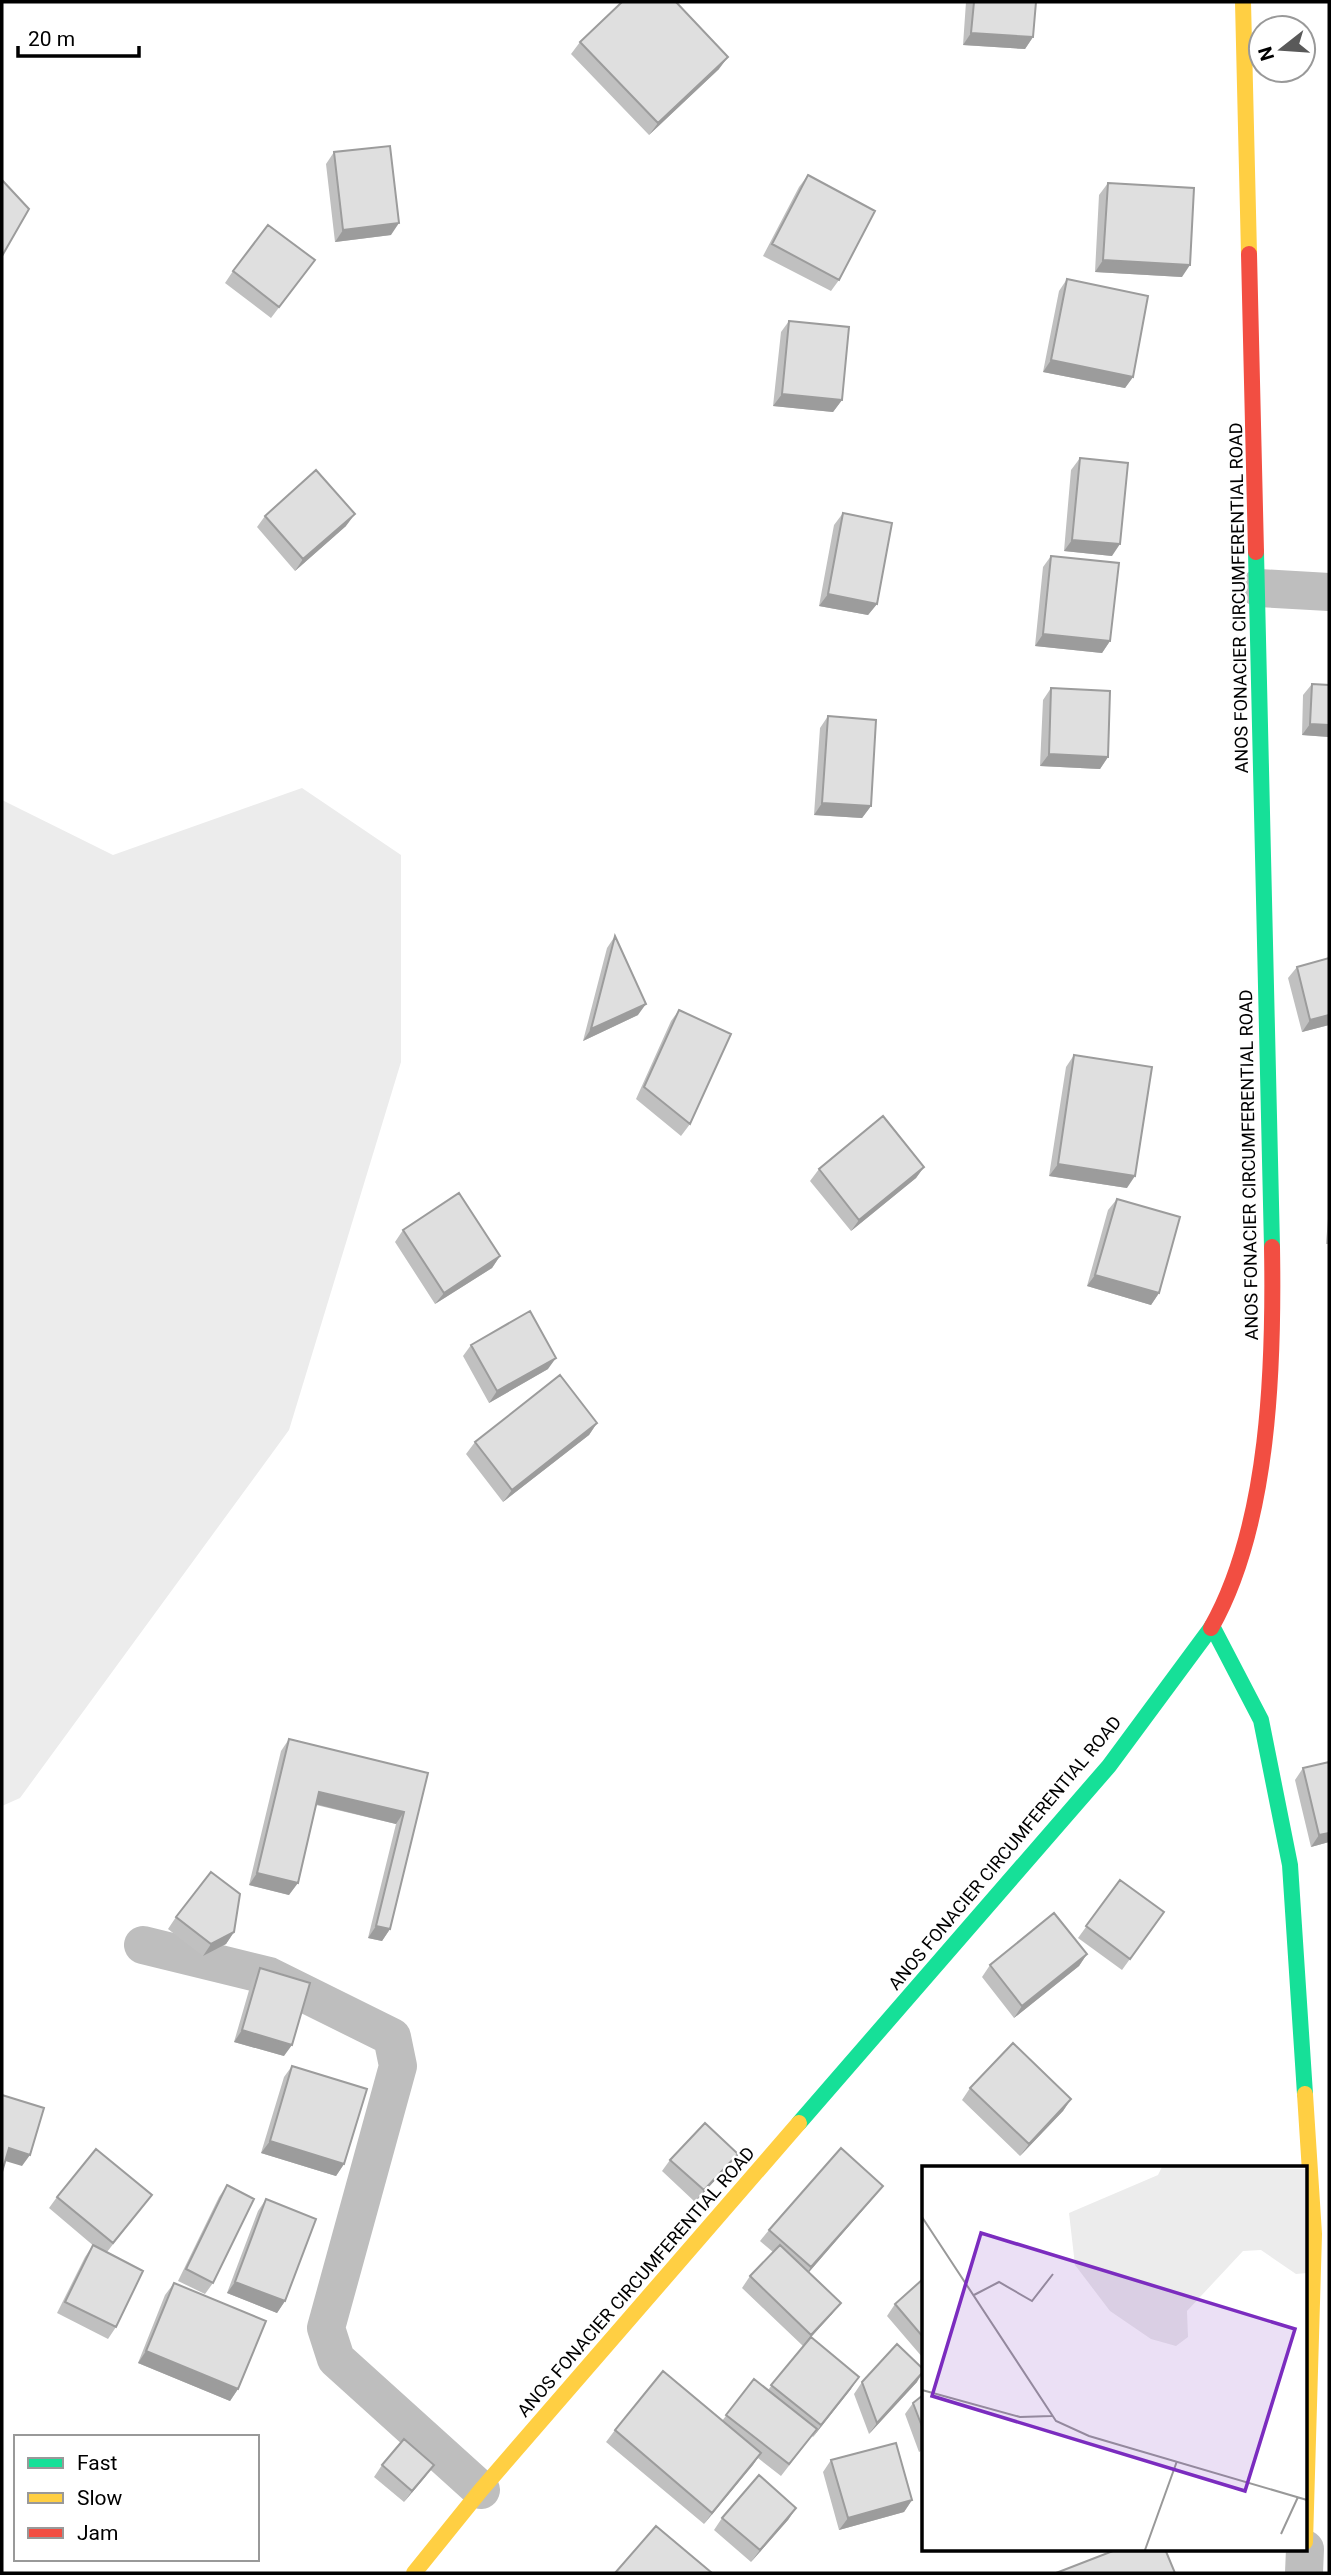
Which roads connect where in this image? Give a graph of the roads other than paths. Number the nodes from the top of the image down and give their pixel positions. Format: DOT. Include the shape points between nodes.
graph roads {
  1 [pos="1243,2"];
  2 [pos="1259,588"];
  3 [pos="1329,592"];
  4 [pos="1212,1626"];
  5 [pos="143,1945"];
  6 [pos="481,2490"];
  7 [pos="1306,2508"];
  8 [pos="1305,2550"];
  9 [pos="414,2573"];
  10 [pos="1304,2573"];
  1 -- 2 [label="main road, ANOS FONACIER CIRCUMFERENTIAL ROAD"];
  2 -- 3 [label="street"];
  2 -- 4 [label="main road, ANOS FONACIER CIRCUMFERENTIAL ROAD" via="1273,1302 1263,1462 1234,1582"];
  4 -- 6 [label="main road, ANOS FONACIER CIRCUMFERENTIAL ROAD" via="1109,1766"];
  4 -- 7 [label="main road" via="1261,1720 1290,1865 1314,2234"];
  5 -- 6 [label="street" via="269,1976 392,2037 398,2066 326,2328 336,2359"];
  6 -- 9 [label="main road, ANOS FONACIER CIRCUMFERENTIAL ROAD"];
  8 -- 10 [label="street"];
}
